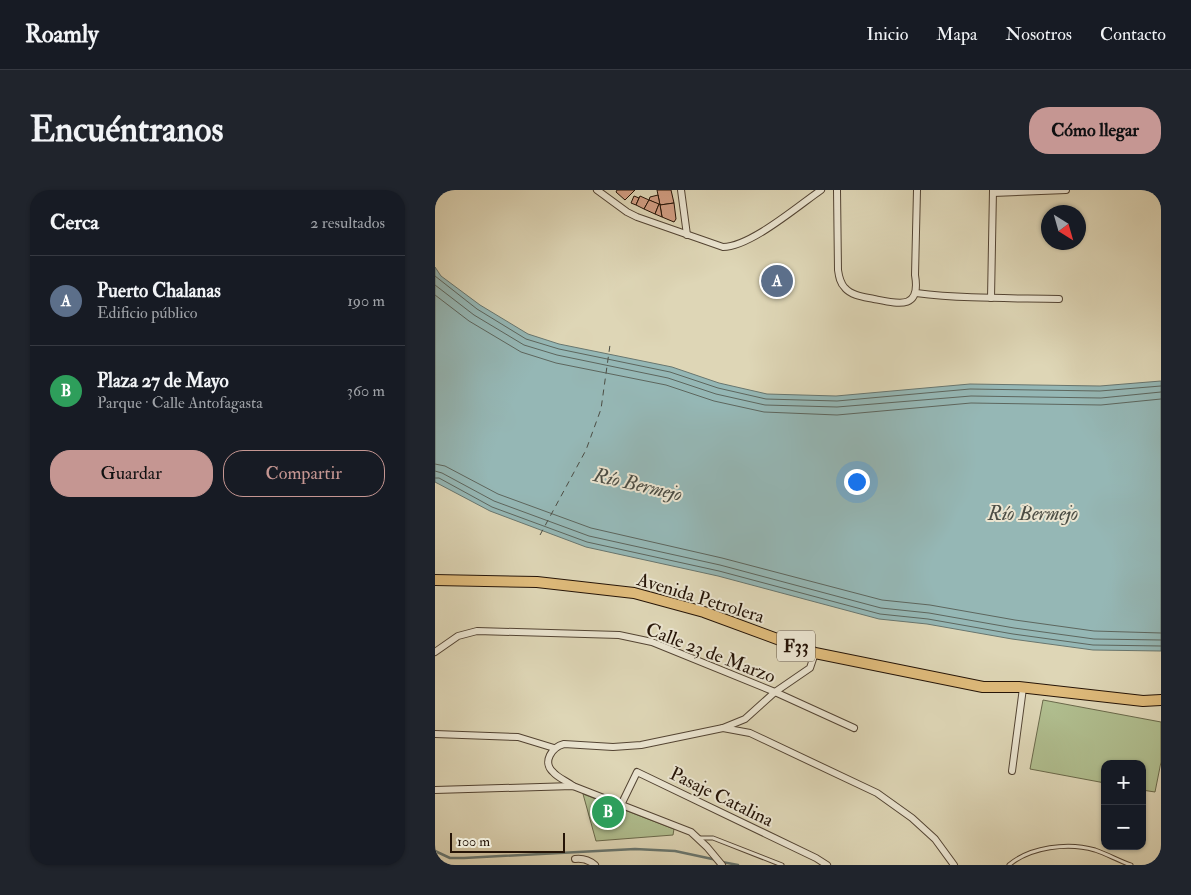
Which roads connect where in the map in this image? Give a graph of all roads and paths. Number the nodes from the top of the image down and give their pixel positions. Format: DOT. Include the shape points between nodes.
graph roads {
  1 [pos="597,190"];
  2 [pos="681,190"];
  3 [pos="821,190"];
  4 [pos="837,190"];
  5 [pos="917,190"];
  6 [pos="1066,190"];
  7 [pos="993,192"];
  8 [pos="687,235"];
  9 [pos="916,293"];
  10 [pos="991,298"];
  11 [pos="1059,299"];
  12 [pos="435,580"];
  13 [pos="435,652"];
  14 [pos="815,653"];
  15 [pos="1023,688"];
  16 [pos="775,692"];
  17 [pos="1161,700"];
  18 [pos="723,728"];
  19 [pos="854,728"];
  20 [pos="435,734"];
  21 [pos="554,748"];
  22 [pos="1012,772"];
  23 [pos="573,786"];
  24 [pos="435,790"];
  25 [pos="621,805"];
  26 [pos="697,838"];
  27 [pos="575,859"];
  28 [pos="595,865"];
  29 [pos="722,865"];
  30 [pos="782,865"];
  31 [pos="827,865"];
  32 [pos="954,865"];
  33 [pos="1009,865"];
  34 [pos="1131,865"];
  1 -- 8 [label="street" via="627,212"];
  2 -- 8 [label="street"];
  3 -- 8 [label="street" via="739,244 723,247"];
  4 -- 9 [label="street" via="838,270 843,287 862,296 899,303 907,302"];
  5 -- 9 [label="street"];
  6 -- 7 [label="street"];
  7 -- 10 [label="street"];
  9 -- 10 [label="street"];
  10 -- 11 [label="street"];
  12 -- 14 [label="highway, Avenida Petrolera / F33" via="537,582 634,593 704,612"];
  13 -- 16 [label="street, Calle 23 de Marzo" via="458,636 477,631 619,635 652,642"];
  14 -- 15 [label="highway, Avenida Petrolera / F33" via="983,688"];
  14 -- 16 [label="street" via="810,668"];
  15 -- 17 [label="highway, Avenida Petrolera / F33" via="1143,701"];
  15 -- 22 [label="street"];
  16 -- 18 [label="street" via="745,719"];
  16 -- 19 [label="street, Calle 23 de Marzo"];
  18 -- 21 [label="street" via="641,745 563,744"];
  18 -- 32 [label="street" via="750,733 877,793 912,818"];
  20 -- 21 [label="street" via="519,737"];
  21 -- 23 [label="street" via="549,758 551,769"];
  23 -- 24 [label="street"];
  23 -- 25 [label="street"];
  25 -- 26 [label="street" via="691,832"];
  25 -- 31 [label="street, Pasaje Catalina" via="637,772"];
  26 -- 29 [label="street"];
  26 -- 30 [label="lane" via="713,838"];
  27 -- 28 [label="street" via="581,858"];
  33 -- 34 [label="lane" via="1029,852 1077,847 1095,850"];
}
